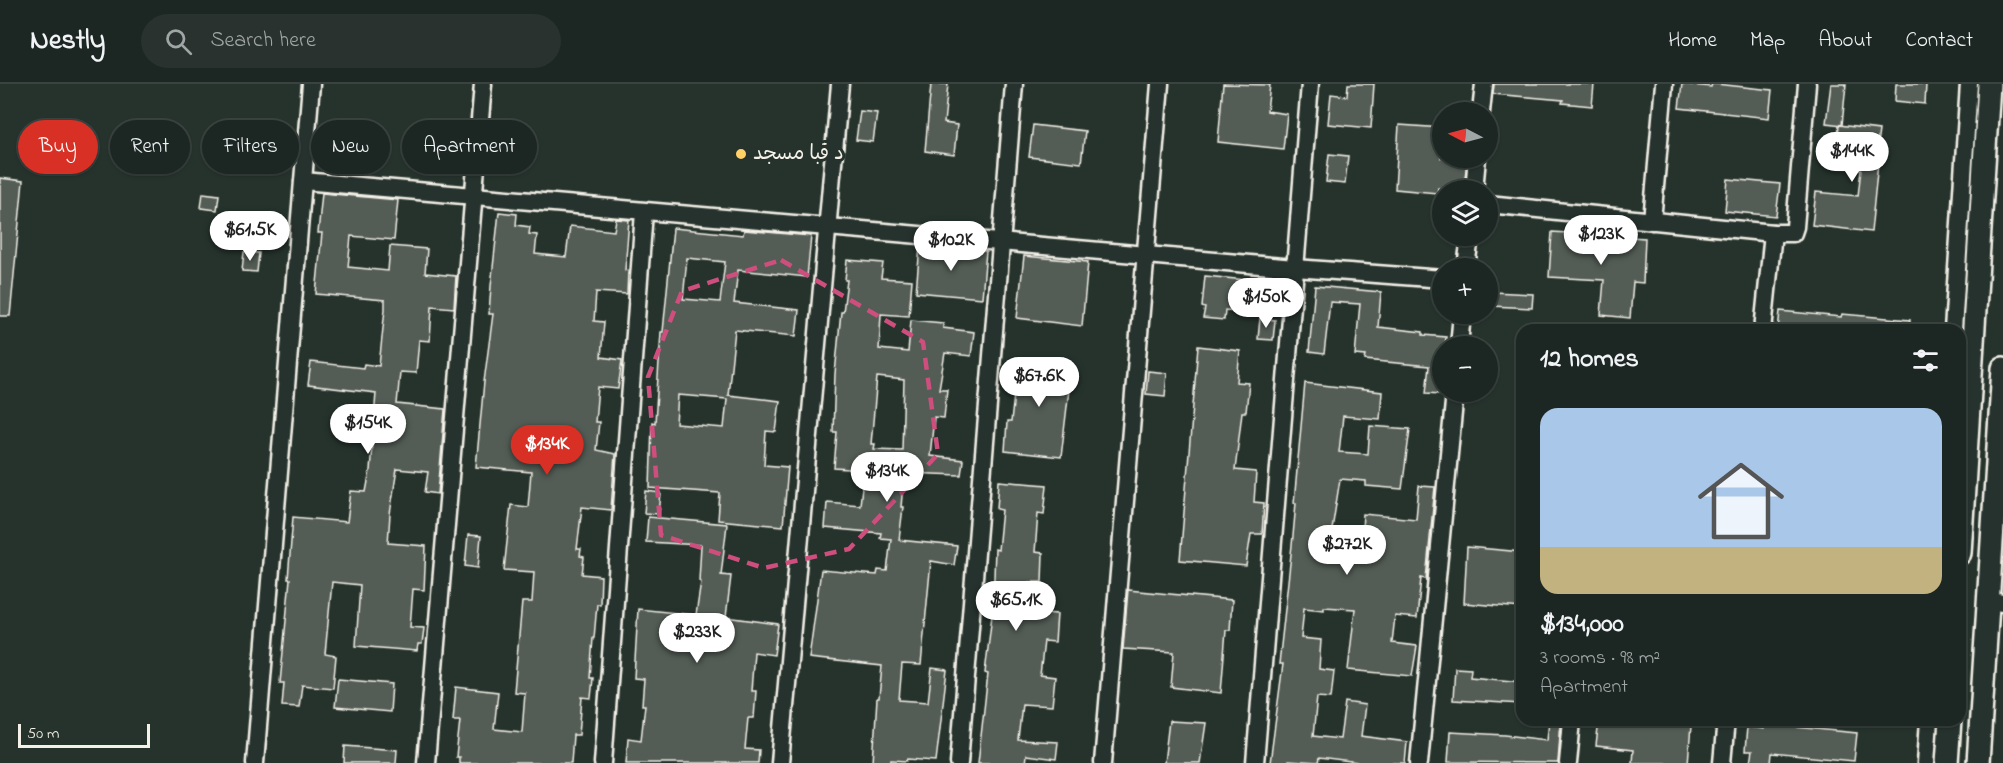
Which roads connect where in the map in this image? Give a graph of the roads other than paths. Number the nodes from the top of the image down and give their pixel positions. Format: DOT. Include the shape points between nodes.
graph roads {
  1 [pos="311,84"];
  2 [pos="483,84"];
  3 [pos="840,84"];
  4 [pos="1014,84"];
  5 [pos="1160,84"];
  6 [pos="1310,84"];
  7 [pos="1484,84"];
  8 [pos="1664,84"];
  9 [pos="1806,84"];
  10 [pos="1969,84"];
  11 [pos="1989,84"];
  12 [pos="1482,102"];
  13 [pos="303,181"];
  14 [pos="472,197"];
  15 [pos="1498,205"];
  16 [pos="644,212"];
  17 [pos="1652,221"];
  18 [pos="828,227"];
  19 [pos="1773,233"];
  20 [pos="1000,241"];
  21 [pos="1145,255"];
  22 [pos="1295,268"];
  23 [pos="1432,278"];
  24 [pos="1764,324"];
  25 [pos="1953,324"];
  26 [pos="2003,368"];
  27 [pos="1454,402"];
  28 [pos="1966,456"];
  29 [pos="1996,602"];
  30 [pos="1571,726"];
  31 [pos="1725,726"];
  32 [pos="1929,726"];
  33 [pos="1950,726"];
  34 [pos="255,763"];
  35 [pos="426,763"];
  36 [pos="603,763"];
  37 [pos="780,763"];
  38 [pos="959,763"];
  39 [pos="1103,763"];
  40 [pos="1255,763"];
  41 [pos="1419,763"];
  42 [pos="1568,763"];
  43 [pos="1722,763"];
  44 [pos="1926,763"];
  45 [pos="1947,763"];
  46 [pos="1978,763"];
  1 -- 13 [label="street"];
  2 -- 14 [label="street"];
  3 -- 18 [label="street"];
  4 -- 20 [label="street"];
  5 -- 21 [label="street"];
  6 -- 22 [label="street"];
  7 -- 12 [label="street"];
  8 -- 17 [label="street"];
  9 -- 19 [label="street" via="1795,227 1793,233"];
  10 -- 25 [label="street"];
  11 -- 28 [label="main road"];
  13 -- 14 [label="street"];
  13 -- 34 [label="street"];
  14 -- 16 [label="street"];
  14 -- 35 [label="street"];
  15 -- 17 [label="street"];
  16 -- 18 [label="street"];
  16 -- 36 [label="street"];
  17 -- 19 [label="street"];
  18 -- 20 [label="street"];
  18 -- 37 [label="street"];
  19 -- 24 [label="street"];
  20 -- 21 [label="street"];
  20 -- 38 [label="street"];
  21 -- 22 [label="street"];
  21 -- 39 [label="street"];
  22 -- 23 [label="street"];
  22 -- 40 [label="street"];
  26 -- 29 [label="main road"];
  27 -- 41 [label="street"];
  29 -- 46 [label="main road"];
  30 -- 42 [label="street"];
  31 -- 43 [label="street"];
  32 -- 44 [label="street"];
  33 -- 45 [label="main road"];
}
